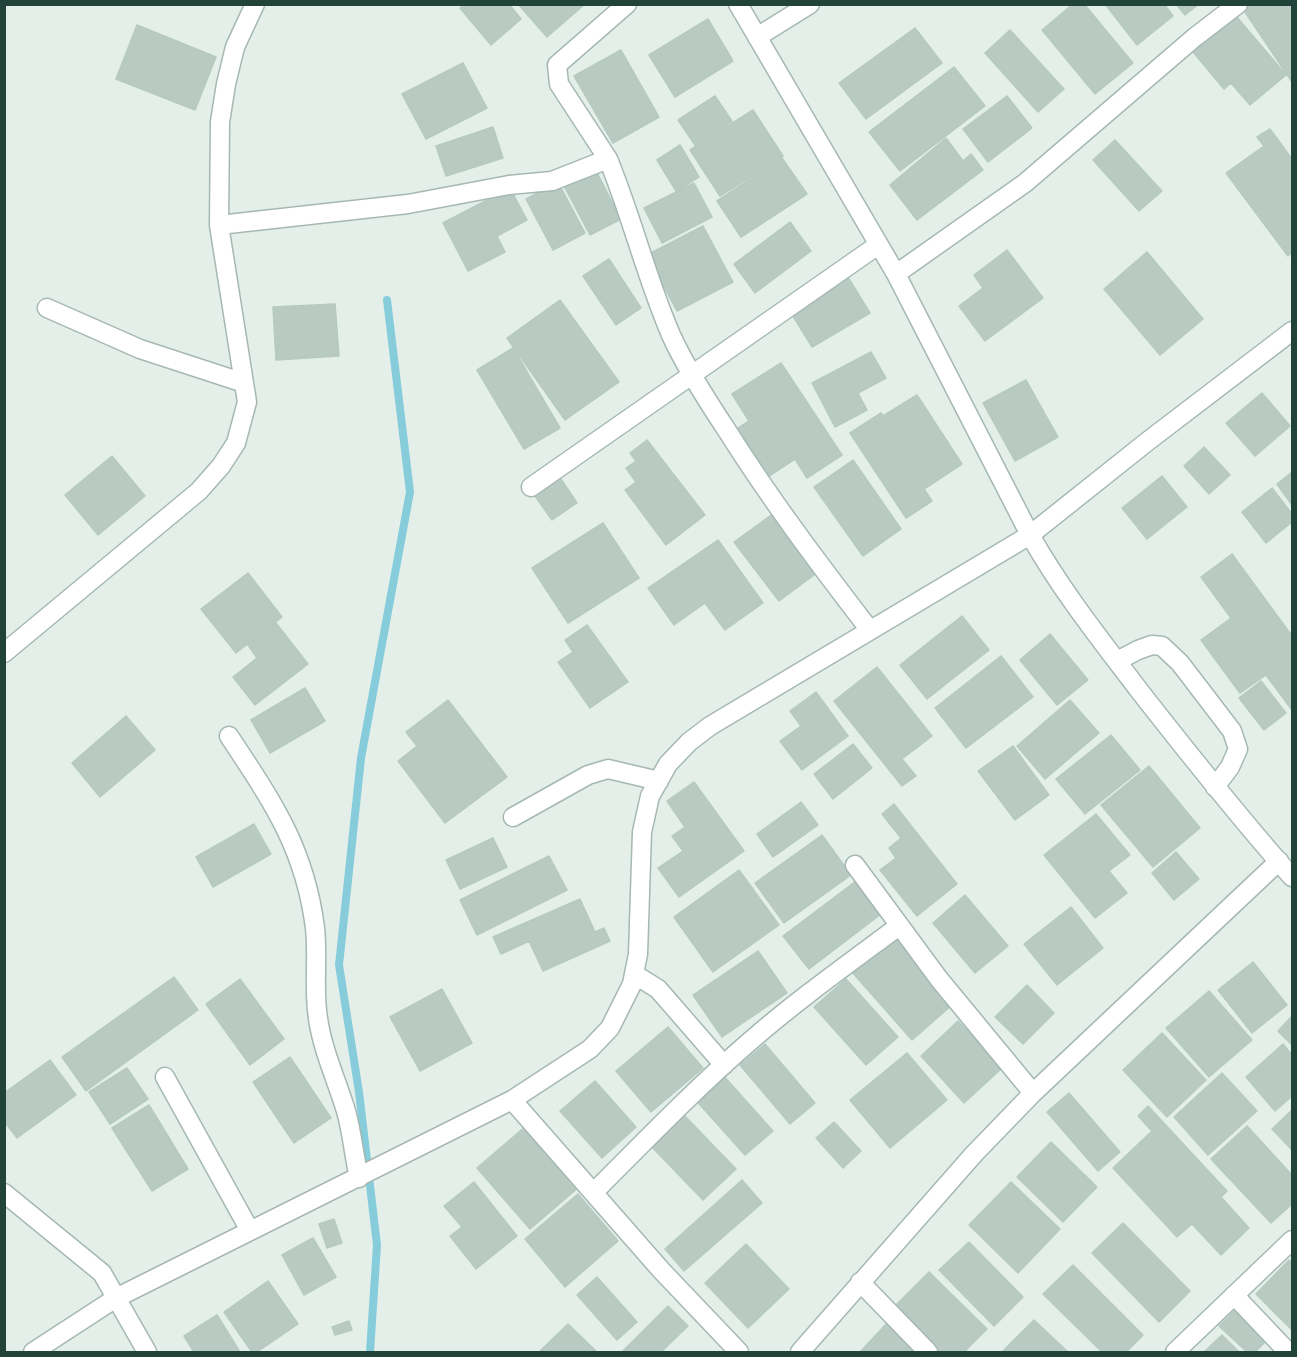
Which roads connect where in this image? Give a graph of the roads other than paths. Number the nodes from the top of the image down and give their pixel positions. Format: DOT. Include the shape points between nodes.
graph roads {
  1 [pos="255,4"];
  2 [pos="627,4"];
  3 [pos="738,4"];
  4 [pos="810,4"];
  5 [pos="1238,4"];
  6 [pos="757,37"];
  7 [pos="608,159"];
  8 [pos="219,225"];
  9 [pos="878,245"];
  10 [pos="896,274"];
  11 [pos="47,308"];
  12 [pos="1293,331"];
  13 [pos="691,375"];
  14 [pos="244,383"];
  15 [pos="531,487"];
  16 [pos="1030,535"];
  17 [pos="869,629"];
  18 [pos="4,653"];
  19 [pos="1117,661"];
  20 [pos="229,736"];
  21 [pos="659,781"];
  22 [pos="1215,787"];
  23 [pos="513,817"];
  24 [pos="1279,861"];
  25 [pos="855,865"];
  26 [pos="1293,877"];
  27 [pos="899,926"];
  28 [pos="634,974"];
  29 [pos="724,1065"];
  30 [pos="165,1077"];
  31 [pos="1033,1093"];
  32 [pos="512,1100"];
  33 [pos="361,1176"];
  34 [pos="594,1192"];
  35 [pos="4,1193"];
  36 [pos="249,1229"];
  37 [pos="1293,1240"];
  38 [pos="860,1282"];
  39 [pos="1234,1295"];
  40 [pos="116,1298"];
  41 [pos="33,1353"];
  42 [pos="147,1353"];
  43 [pos="739,1353"];
  44 [pos="800,1353"];
  45 [pos="928,1353"];
  46 [pos="1174,1353"];
  47 [pos="1288,1353"];
  1 -- 8 [label="street" via="235,47 225,84 220,122"];
  2 -- 7 [label="street" via="557,65 559,84"];
  3 -- 6 [label="street"];
  4 -- 6 [label="street"];
  5 -- 10 [label="street" via="1025,183"];
  6 -- 9 [label="street"];
  7 -- 8 [label="street" via="552,181 408,204"];
  7 -- 13 [label="street" via="628,207 643,264"];
  8 -- 14 [label="street"];
  9 -- 10 [label="street"];
  9 -- 13 [label="street"];
  10 -- 16 [label="street"];
  11 -- 14 [label="street" via="140,349"];
  12 -- 16 [label="street"];
  13 -- 15 [label="street"];
  13 -- 17 [label="street" via="768,496"];
  14 -- 18 [label="street" via="247,402 236,444 199,491"];
  16 -- 17 [label="street"];
  16 -- 19 [label="street" via="1054,578"];
  17 -- 21 [label="street" via="710,726 668,764"];
  19 -- 22 [label="street"];
  19 -- 22 [label="street" via="1152,645 1162,646 1180,663 1232,731 1238,749"];
  20 -- 33 [label="street" via="275,806 297,852 309,891 315,930 317,1011"];
  21 -- 23 [label="street" via="608,769 588,775"];
  21 -- 28 [label="street" via="650,796 642,832"];
  22 -- 24 [label="street"];
  24 -- 26 [label="street"];
  24 -- 31 [label="street"];
  25 -- 27 [label="street"];
  27 -- 29 [label="street" via="821,984"];
  27 -- 31 [label="street"];
  28 -- 29 [label="street" via="658,988"];
  28 -- 32 [label="street" via="610,1028"];
  29 -- 34 [label="street"];
  30 -- 36 [label="street"];
  31 -- 38 [label="street"];
  32 -- 33 [label="street"];
  32 -- 34 [label="street"];
  33 -- 36 [label="street"];
  34 -- 43 [label="street"];
  35 -- 40 [label="street" via="102,1273"];
  36 -- 40 [label="street"];
  37 -- 39 [label="street"];
  38 -- 44 [label="street"];
  38 -- 45 [label="street"];
  39 -- 46 [label="street"];
  39 -- 47 [label="street"];
  40 -- 41 [label="street"];
  40 -- 42 [label="street"];
}
